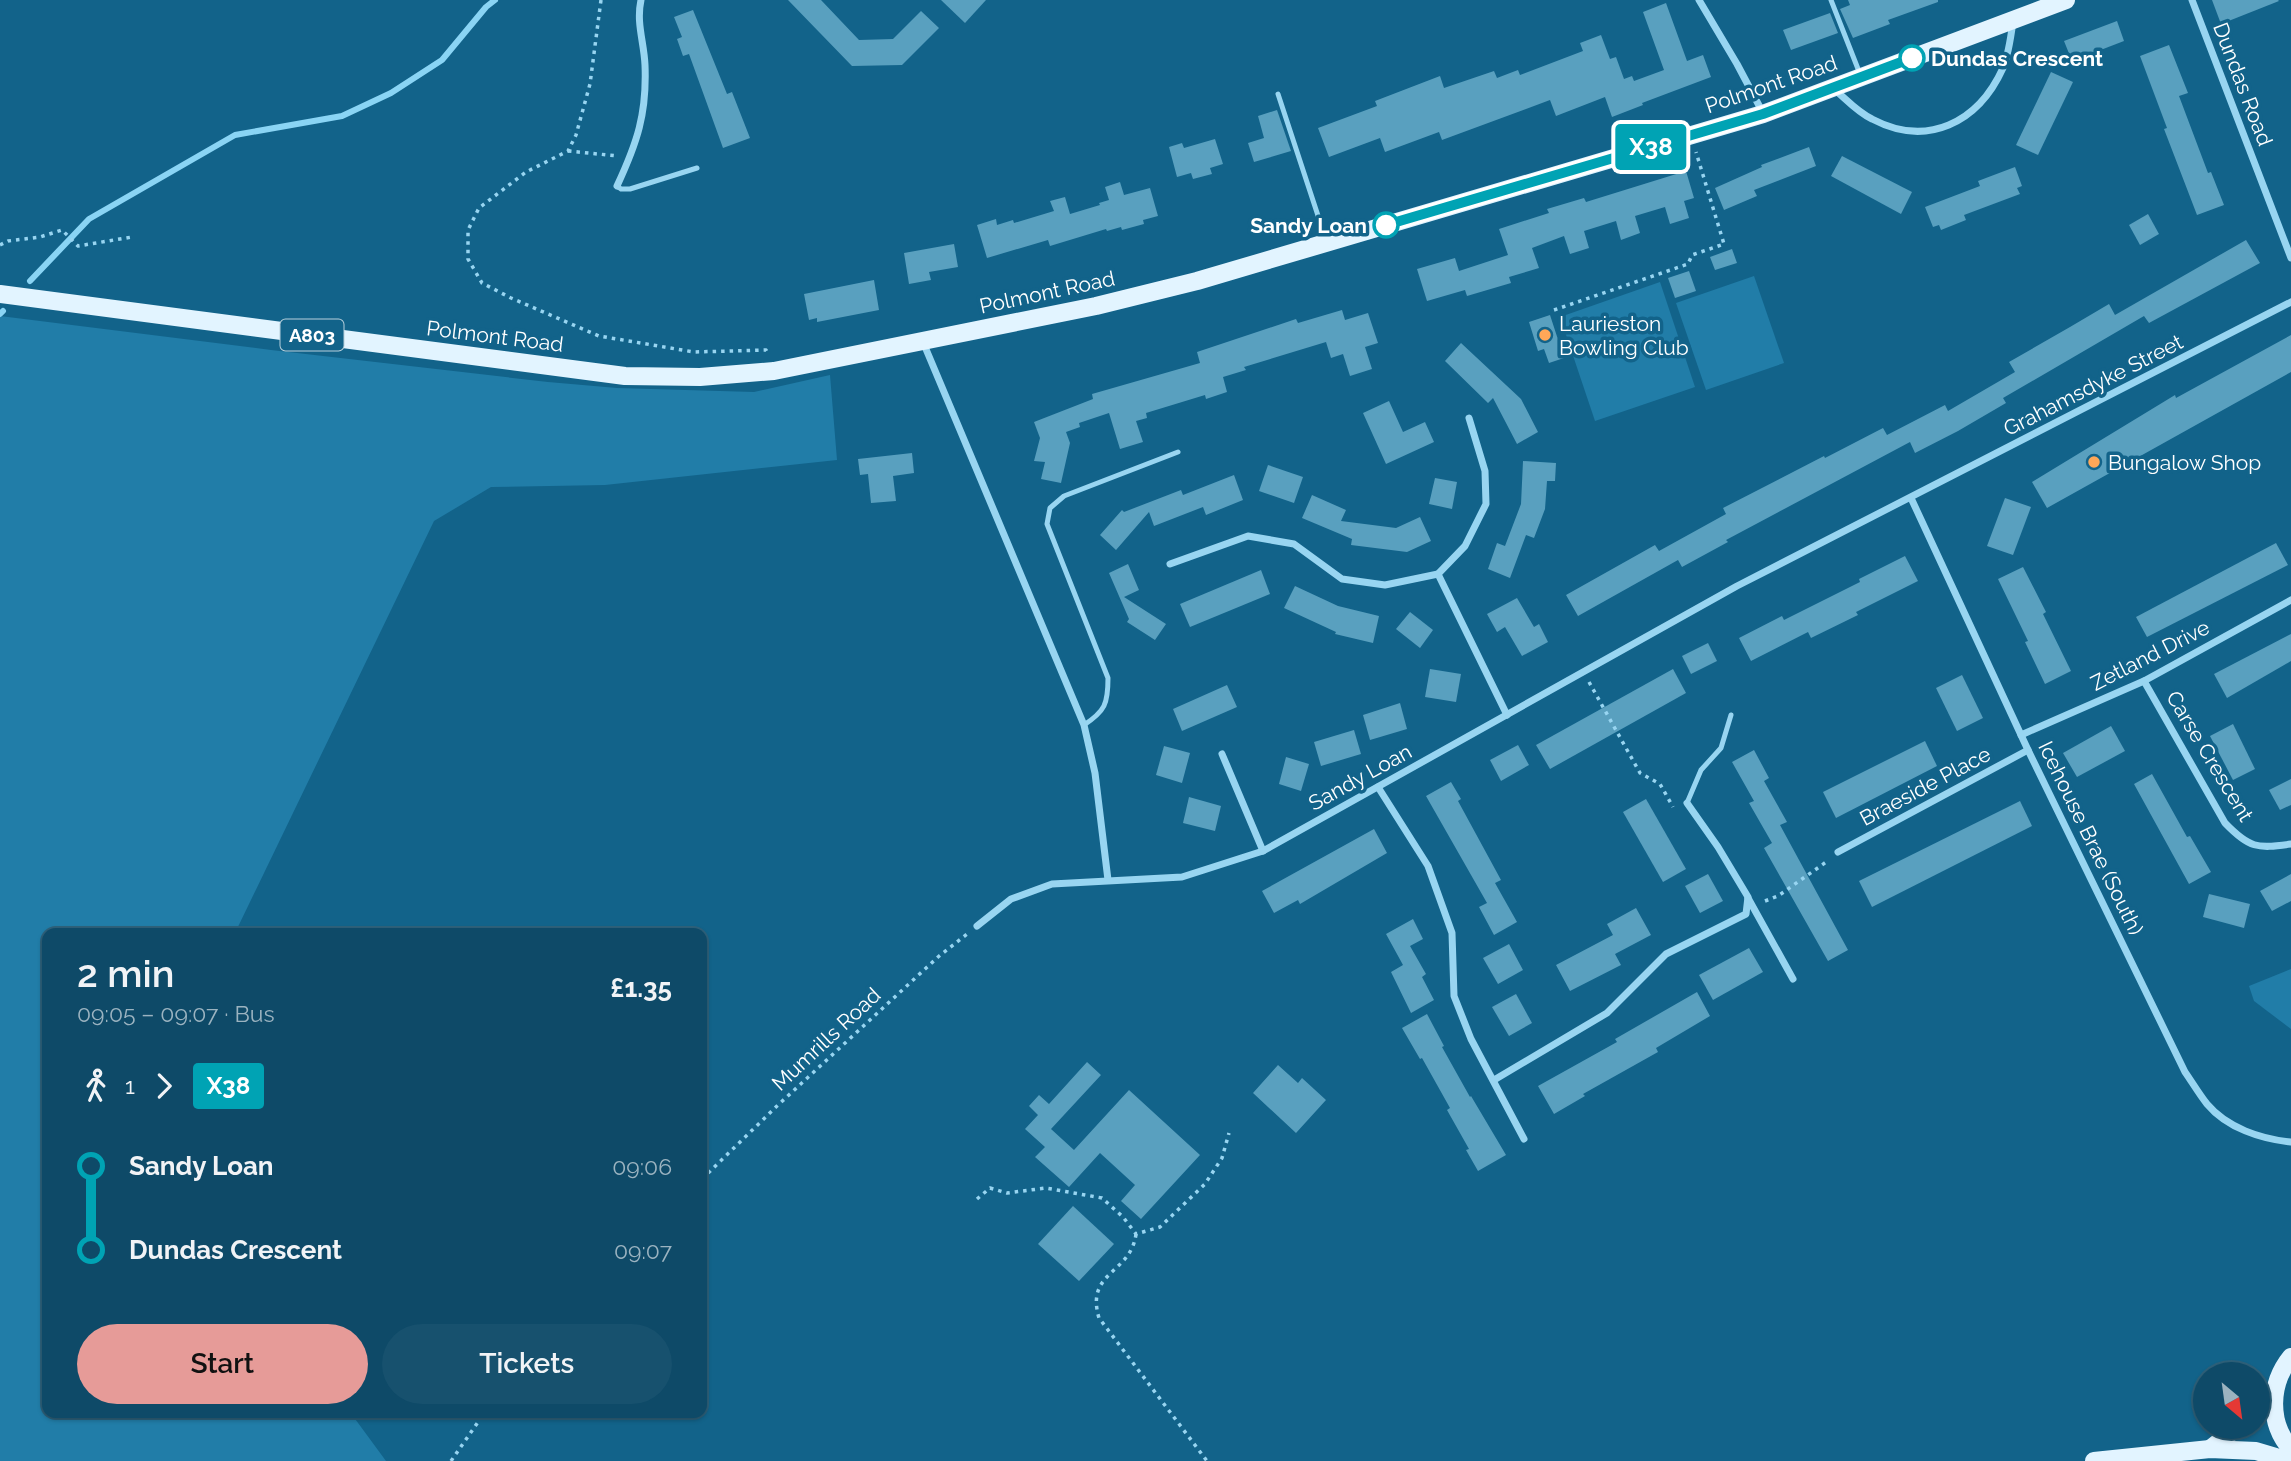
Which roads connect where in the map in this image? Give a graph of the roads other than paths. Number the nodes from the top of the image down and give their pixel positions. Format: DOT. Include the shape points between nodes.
graph roads {
  1 [pos="641,0"];
  2 [pos="1699,0"];
  3 [pos="1831,0"];
  4 [pos="2066,0"];
  5 [pos="2192,0"];
  6 [pos="2013,20"];
  7 [pos="1861,77"];
  8 [pos="1833,88"];
  9 [pos="1278,94"];
  10 [pos="1763,114"];
  11 [pos="697,168"];
  12 [pos="617,186"];
  13 [pos="1327,243"];
  14 [pos="2291,258"];
  15 [pos="0,294"];
  16 [pos="2291,302"];
  17 [pos="922,342"];
  18 [pos="1469,418"];
  19 [pos="1178,452"];
  20 [pos="1911,498"];
  21 [pos="1170,564"];
  22 [pos="1438,575"];
  23 [pos="2291,600"];
  24 [pos="2144,681"];
  25 [pos="1507,715"];
  26 [pos="1731,715"];
  27 [pos="1084,724"];
  28 [pos="2021,734"];
  29 [pos="2028,750"];
  30 [pos="1222,754"];
  31 [pos="1378,787"];
  32 [pos="1686,803"];
  33 [pos="2291,844"];
  34 [pos="1263,851"];
  35 [pos="1838,852"];
  36 [pos="1108,880"];
  37 [pos="1748,897"];
  38 [pos="977,926"];
  39 [pos="1793,979"];
  40 [pos="1494,1080"];
  41 [pos="1524,1139"];
  42 [pos="2291,1142"];
  43 [pos="2291,1357"];
  44 [pos="2279,1376"];
  45 [pos="2270,1389"];
  46 [pos="2223,1439"];
  47 [pos="2210,1449"];
  48 [pos="2291,1449"];
  49 [pos="2094,1461"];
  50 [pos="2289,1461"];
  1 -- 12 [label="street" via="642,123"];
  2 -- 10 [label="street"];
  3 -- 7 [label="lane"];
  4 -- 6 [label="main road, Polmont Road / A803"];
  5 -- 14 [label="street, Dundas Road"];
  6 -- 7 [label="main road, Polmont Road / A803"];
  6 -- 8 [label="street" via="2003,66 1992,88 1973,110 1949,126 1917,132 1893,128 1870,118"];
  7 -- 8 [label="main road, Polmont Road / A803"];
  8 -- 10 [label="main road, Polmont Road / A803"];
  9 -- 13 [label="lane"];
  10 -- 13 [label="main road, Polmont Road / A803"];
  11 -- 12 [label="lane" via="630,189"];
  13 -- 17 [label="main road, Polmont Road / A803" via="1096,306"];
  15 -- 17 [label="main road, Polmont Road / A803" via="625,376 700,377 774,371"];
  16 -- 20 [label="street, Grahamsdyke Street"];
  17 -- 27 [label="street"];
  18 -- 22 [label="street" via="1485,471 1486,504 1465,547"];
  19 -- 27 [label="lane" via="1064,496 1050,508 1047,524 1108,678 1101,714"];
  20 -- 25 [label="street, Sandy Loan" via="1737,586"];
  20 -- 28 [label="street, Icehouse Brae (South)"];
  21 -- 22 [label="street" via="1248,536 1294,544 1342,579 1385,585"];
  22 -- 25 [label="street"];
  23 -- 24 [label="street, Zetland Drive"];
  24 -- 28 [label="street, Zetland Drive"];
  24 -- 33 [label="street, Carse Crescent" via="2225,823 2242,841 2267,847"];
  25 -- 31 [label="street, Sandy Loan"];
  26 -- 32 [label="lane" via="1721,748 1701,770"];
  27 -- 36 [label="street"];
  28 -- 29 [label="street, Icehouse Brae (South)"];
  29 -- 35 [label="street, Braeside Place"];
  29 -- 42 [label="street, Icehouse Brae (South)" via="2185,1072 2208,1106 2247,1132"];
  30 -- 34 [label="street"];
  31 -- 34 [label="street, Sandy Loan"];
  31 -- 40 [label="street" via="1428,866 1452,933 1454,996"];
  32 -- 37 [label="street"];
  34 -- 36 [label="street, Sandy Loan" via="1182,877"];
  36 -- 38 [label="street, Sandy Loan" via="1052,884 1011,900"];
  37 -- 39 [label="street"];
  37 -- 40 [label="street" via="1746,914 1666,954 1607,1013"];
  40 -- 41 [label="street"];
  43 -- 44 [label="main road"];
  44 -- 45 [label="main road"];
  44 -- 48 [label="main road" via="2273,1398 2275,1420"];
  46 -- 47 [label="main road"];
  47 -- 49 [label="main road"];
  47 -- 50 [label="main road" via="2256,1451"];
}
